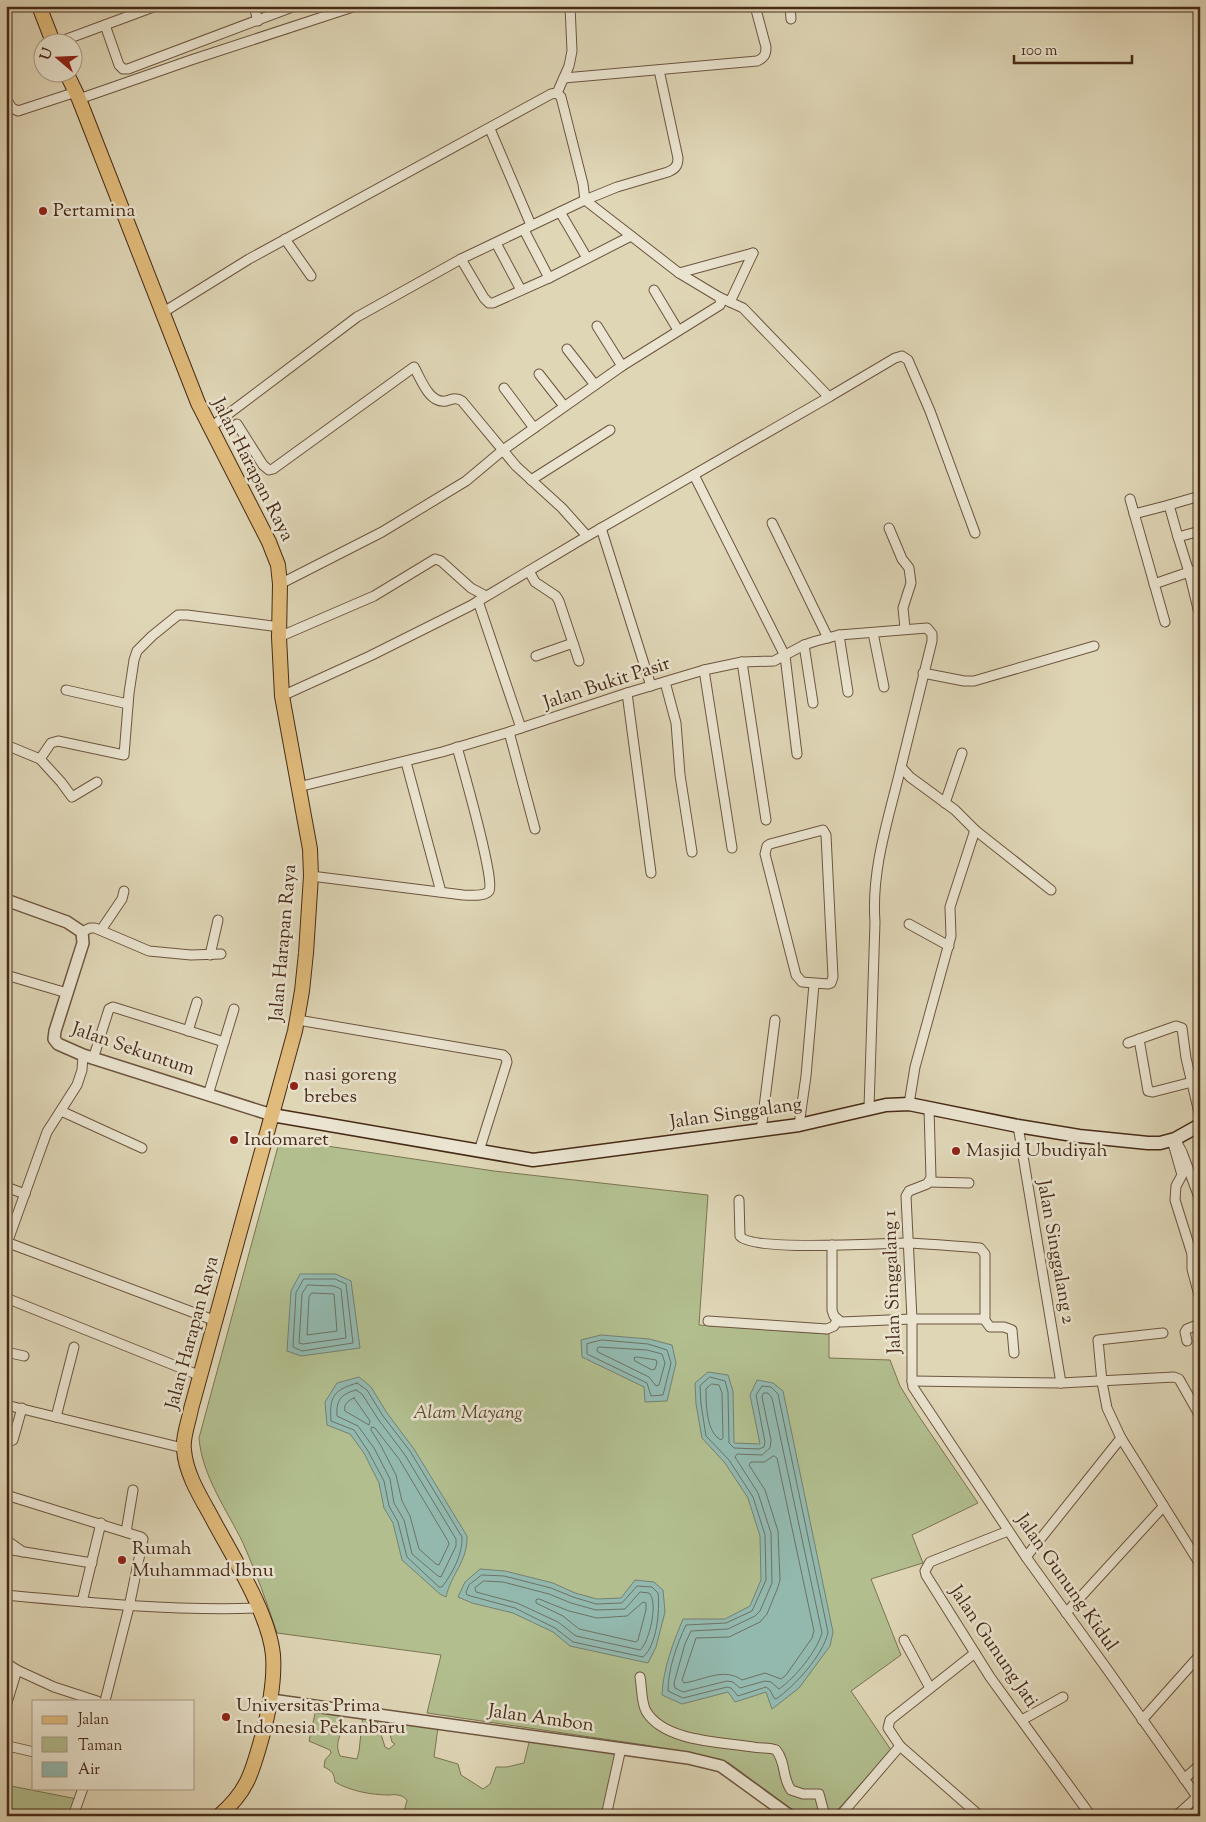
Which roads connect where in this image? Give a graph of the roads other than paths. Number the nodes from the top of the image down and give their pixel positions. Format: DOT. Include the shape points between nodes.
graph roads {
  1 [pos="39,6"];
  2 [pos="156,6"];
  3 [pos="254,6"];
  4 [pos="295,6"];
  5 [pos="356,6"];
  6 [pos="570,6"];
  7 [pos="756,6"];
  8 [pos="790,6"];
  9 [pos="791,20"];
  10 [pos="258,21"];
  11 [pos="105,25"];
  12 [pos="49,32"];
  13 [pos="82,34"];
  14 [pos="658,70"];
  15 [pos="564,78"];
  16 [pos="71,82"];
  17 [pos="557,93"];
  18 [pos="77,95"];
  19 [pos="6,100"];
  20 [pos="490,129"];
  21 [pos="585,200"];
  22 [pos="560,212"];
  23 [pos="528,227"];
  24 [pos="631,236"];
  25 [pos="285,239"];
  26 [pos="496,243"];
  27 [pos="586,258"];
  28 [pos="461,259"];
  29 [pos="679,273"];
  30 [pos="311,276"];
  31 [pos="549,278"];
  32 [pos="521,290"];
  33 [pos="654,290"];
  34 [pos="719,302"];
  35 [pos="730,302"];
  36 [pos="162,313"];
  37 [pos="597,326"];
  38 [pos="678,330"];
  39 [pos="567,349"];
  40 [pos="622,366"];
  41 [pos="539,374"];
  42 [pos="594,385"];
  43 [pos="504,388"];
  44 [pos="830,397"];
  45 [pos="6,404"];
  46 [pos="564,406"];
  47 [pos="6,410"];
  48 [pos="237,424"];
  49 [pos="211,427"];
  50 [pos="534,428"];
  51 [pos="610,430"];
  52 [pos="503,450"];
  53 [pos="694,475"];
  54 [pos="532,480"];
  55 [pos="1200,496"];
  56 [pos="1130,499"];
  57 [pos="1169,505"];
  58 [pos="1134,514"];
  59 [pos="772,523"];
  60 [pos="601,528"];
  61 [pos="889,528"];
  62 [pos="1200,531"];
  63 [pos="975,533"];
  64 [pos="587,536"];
  65 [pos="1178,537"];
  66 [pos="1200,569"];
  67 [pos="528,571"];
  68 [pos="1189,572"];
  69 [pos="280,584"];
  70 [pos="1154,584"];
  71 [pos="482,598"];
  72 [pos="1198,609"];
  73 [pos="1165,622"];
  74 [pos="906,628"];
  75 [pos="280,632"];
  76 [pos="873,633"];
  77 [pos="839,635"];
  78 [pos="828,638"];
  79 [pos="573,643"];
  80 [pos="804,645"];
  81 [pos="1094,646"];
  82 [pos="536,656"];
  83 [pos="786,656"];
  84 [pos="579,661"];
  85 [pos="742,662"];
  86 [pos="704,670"];
  87 [pos="924,673"];
  88 [pos="665,682"];
  89 [pos="651,686"];
  90 [pos="884,687"];
  91 [pos="66,690"];
  92 [pos="848,692"];
  93 [pos="627,693"];
  94 [pos="282,696"];
  95 [pos="128,704"];
  96 [pos="813,704"];
  97 [pos="520,728"];
  98 [pos="509,732"];
  99 [pos="6,745"];
  100 [pos="458,747"];
  101 [pos="962,753"];
  102 [pos="797,754"];
  103 [pos="40,759"];
  104 [pos="406,762"];
  105 [pos="901,767"];
  106 [pos="97,782"];
  107 [pos="298,786"];
  108 [pos="945,802"];
  109 [pos="766,820"];
  110 [pos="536,829"];
  111 [pos="974,830"];
  112 [pos="732,848"];
  113 [pos="692,852"];
  114 [pos="651,874"];
  115 [pos="311,876"];
  116 [pos="1051,890"];
  117 [pos="124,891"];
  118 [pos="441,892"];
  119 [pos="6,900"];
  120 [pos="218,920"];
  121 [pos="909,924"];
  122 [pos="101,930"];
  123 [pos="82,932"];
  124 [pos="949,946"];
  125 [pos="210,954"];
  126 [pos="221,954"];
  127 [pos="6,976"];
  128 [pos="814,984"];
  129 [pos="67,993"];
  130 [pos="197,1002"];
  131 [pos="234,1009"];
  132 [pos="298,1020"];
  133 [pos="775,1020"];
  134 [pos="188,1031"];
  135 [pos="1139,1039"];
  136 [pos="224,1042"];
  137 [pos="1128,1043"];
  138 [pos="88,1057"];
  139 [pos="1192,1082"];
  140 [pos="208,1095"];
  141 [pos="909,1104"];
  142 [pos="869,1108"];
  143 [pos="929,1108"];
  144 [pos="61,1111"];
  145 [pos="272,1115"];
  146 [pos="1200,1117"];
  147 [pos="799,1125"];
  148 [pos="1018,1126"];
  149 [pos="1200,1126"];
  150 [pos="762,1130"];
  151 [pos="1173,1139"];
  152 [pos="142,1148"];
  153 [pos="479,1151"];
  154 [pos="930,1182"];
  155 [pos="969,1183"];
  156 [pos="6,1187"];
  157 [pos="26,1194"];
  158 [pos="739,1200"];
  159 [pos="1200,1200"];
  160 [pos="907,1243"];
  161 [pos="7,1244"];
  162 [pos="832,1245"];
  163 [pos="1192,1254"];
  164 [pos="1200,1263"];
  165 [pos="1198,1283"];
  166 [pos="6,1298"];
  167 [pos="1200,1299"];
  168 [pos="912,1319"];
  169 [pos="984,1319"];
  170 [pos="837,1320"];
  171 [pos="216,1321"];
  172 [pos="708,1321"];
  173 [pos="1200,1324"];
  174 [pos="1163,1333"];
  175 [pos="1187,1341"];
  176 [pos="74,1347"];
  177 [pos="6,1352"];
  178 [pos="1014,1353"];
  179 [pos="24,1356"];
  180 [pos="201,1376"];
  181 [pos="912,1381"];
  182 [pos="1102,1382"];
  183 [pos="1061,1383"];
  184 [pos="6,1404"];
  185 [pos="22,1408"];
  186 [pos="1200,1416"];
  187 [pos="56,1417"];
  188 [pos="1121,1438"];
  189 [pos="6,1443"];
  190 [pos="183,1448"];
  191 [pos="133,1490"];
  192 [pos="6,1495"];
  193 [pos="1163,1505"];
  194 [pos="101,1523"];
  195 [pos="1008,1530"];
  196 [pos="126,1532"];
  197 [pos="6,1540"];
  198 [pos="6,1549"];
  199 [pos="24,1552"];
  200 [pos="1026,1557"];
  201 [pos="92,1564"];
  202 [pos="1200,1564"];
  203 [pos="6,1595"];
  204 [pos="82,1602"];
  205 [pos="129,1606"];
  206 [pos="260,1608"];
  207 [pos="1066,1613"];
  208 [pos="904,1640"];
  209 [pos="975,1653"];
  210 [pos="1200,1655"];
  211 [pos="6,1663"];
  212 [pos="17,1670"];
  213 [pos="640,1677"];
  214 [pos="930,1688"];
  215 [pos="1063,1697"];
  216 [pos="95,1700"];
  217 [pos="105,1700"];
  218 [pos="271,1700"];
  219 [pos="6,1706"];
  220 [pos="1022,1720"];
  221 [pos="1142,1720"];
  222 [pos="8,1746"];
  223 [pos="900,1746"];
  224 [pos="621,1748"];
  225 [pos="32,1752"];
  226 [pos="1200,1765"];
  227 [pos="1184,1779"];
  228 [pos="82,1790"];
  229 [pos="1198,1799"];
  230 [pos="1089,1813"];
  231 [pos="73,1816"];
  232 [pos="219,1816"];
  233 [pos="606,1816"];
  234 [pos="790,1816"];
  235 [pos="826,1816"];
  236 [pos="840,1816"];
  237 [pos="980,1816"];
  238 [pos="1080,1816"];
  239 [pos="1176,1816"];
  1 -- 12 [label="main road"];
  2 -- 11 [label="street"];
  3 -- 10 [label="street"];
  4 -- 10 [label="street"];
  5 -- 18 [label="street"];
  6 -- 15 [label="street" via="572,50"];
  7 -- 14 [label="street" via="766,47 763,59"];
  8 -- 9 [label="street"];
  10 -- 11 [label="street" via="128,69 119,65"];
  11 -- 13 [label="street"];
  14 -- 15 [label="street"];
  14 -- 21 [label="street" via="678,164 668,172"];
  15 -- 17 [label="street"];
  16 -- 18 [label="main road, Jalan Harapan Raya"];
  17 -- 20 [label="street"];
  17 -- 21 [label="street" via="561,97"];
  18 -- 19 [label="street" via="18,111"];
  18 -- 36 [label="main road, Jalan Harapan Raya"];
  20 -- 23 [label="street"];
  20 -- 25 [label="street"];
  21 -- 22 [label="street"];
  21 -- 24 [label="street"];
  22 -- 23 [label="street"];
  22 -- 27 [label="street"];
  23 -- 26 [label="street"];
  23 -- 31 [label="street"];
  24 -- 27 [label="street"];
  24 -- 29 [label="street"];
  25 -- 30 [label="street"];
  25 -- 36 [label="street"];
  26 -- 28 [label="street"];
  26 -- 32 [label="street"];
  27 -- 31 [label="street"];
  28 -- 32 [label="street" via="489,303"];
  28 -- 49 [label="street" via="357,317"];
  29 -- 34 [label="street"];
  29 -- 35 [label="street" via="753,253"];
  31 -- 32 [label="street"];
  33 -- 38 [label="street"];
  34 -- 35 [label="street"];
  34 -- 38 [label="street"];
  35 -- 44 [label="street" via="743,308"];
  36 -- 49 [label="main road, Jalan Harapan Raya"];
  37 -- 40 [label="street"];
  38 -- 40 [label="street"];
  39 -- 42 [label="street"];
  40 -- 42 [label="street"];
  41 -- 46 [label="street"];
  42 -- 46 [label="street"];
  43 -- 50 [label="street"];
  44 -- 53 [label="street"];
  44 -- 63 [label="street" via="895,358 902,356 908,360"];
  45 -- 47 [label="street"];
  46 -- 50 [label="street"];
  48 -- 52 [label="street" via="263,465 273,469 414,367 435,400 462,401"];
  49 -- 69 [label="main road, Jalan Harapan Raya" via="270,542"];
  50 -- 52 [label="street"];
  51 -- 54 [label="street"];
  52 -- 54 [label="street"];
  52 -- 69 [label="street" via="466,481 382,532"];
  53 -- 60 [label="street"];
  53 -- 83 [label="street"];
  54 -- 64 [label="street"];
  55 -- 57 [label="street"];
  56 -- 58 [label="street"];
  57 -- 58 [label="street"];
  57 -- 65 [label="street"];
  58 -- 70 [label="street"];
  59 -- 78 [label="street"];
  60 -- 64 [label="street"];
  60 -- 89 [label="street"];
  61 -- 74 [label="street" via="909,568 910,583 903,608"];
  62 -- 65 [label="street"];
  64 -- 67 [label="street"];
  65 -- 68 [label="street"];
  66 -- 68 [label="street"];
  67 -- 71 [label="street"];
  67 -- 79 [label="street" via="535,582 556,596"];
  68 -- 70 [label="street"];
  68 -- 72 [label="street"];
  69 -- 75 [label="main road, Jalan Harapan Raya"];
  70 -- 73 [label="street"];
  71 -- 75 [label="street" via="435,559 374,596"];
  71 -- 94 [label="street" via="370,656"];
  71 -- 97 [label="street"];
  74 -- 76 [label="street, Jalan Bukit Pasir"];
  74 -- 87 [label="street, Jalan Bukit Pasir" via="927,628 932,634"];
  75 -- 94 [label="main road, Jalan Harapan Raya"];
  75 -- 95 [label="street" via="178,615 138,651"];
  76 -- 77 [label="street, Jalan Bukit Pasir"];
  76 -- 90 [label="street"];
  77 -- 78 [label="street, Jalan Bukit Pasir"];
  77 -- 92 [label="street"];
  78 -- 80 [label="street, Jalan Bukit Pasir"];
  79 -- 82 [label="street"];
  79 -- 84 [label="street"];
  80 -- 83 [label="street, Jalan Bukit Pasir"];
  80 -- 96 [label="street"];
  81 -- 87 [label="street" via="974,680"];
  83 -- 85 [label="street, Jalan Bukit Pasir" via="774,661"];
  83 -- 102 [label="street"];
  85 -- 86 [label="street, Jalan Bukit Pasir"];
  85 -- 109 [label="street"];
  86 -- 88 [label="street, Jalan Bukit Pasir"];
  86 -- 112 [label="street"];
  87 -- 105 [label="street"];
  88 -- 89 [label="street, Jalan Bukit Pasir"];
  88 -- 113 [label="street" via="676,723"];
  89 -- 93 [label="street, Jalan Bukit Pasir"];
  91 -- 95 [label="street"];
  93 -- 97 [label="street, Jalan Bukit Pasir"];
  93 -- 114 [label="street"];
  94 -- 107 [label="main road, Jalan Harapan Raya"];
  95 -- 103 [label="street" via="124,755 58,741 51,743"];
  97 -- 98 [label="street, Jalan Bukit Pasir"];
  98 -- 100 [label="street, Jalan Bukit Pasir"];
  98 -- 110 [label="street"];
  99 -- 103 [label="street"];
  100 -- 104 [label="street, Jalan Bukit Pasir"];
  100 -- 118 [label="street" via="491,888 485,895"];
  101 -- 108 [label="street"];
  103 -- 106 [label="street" via="72,797"];
  104 -- 107 [label="street, Jalan Bukit Pasir"];
  104 -- 118 [label="street"];
  105 -- 108 [label="street"];
  105 -- 142 [label="street" via="873,898"];
  107 -- 115 [label="main road, Jalan Harapan Raya" via="310,849"];
  108 -- 111 [label="street"];
  111 -- 116 [label="street"];
  111 -- 124 [label="street" via="950,907"];
  115 -- 118 [label="street"];
  115 -- 132 [label="main road, Jalan Harapan Raya"];
  117 -- 122 [label="street"];
  119 -- 123 [label="street" via="67,922"];
  120 -- 125 [label="street"];
  121 -- 124 [label="street"];
  122 -- 123 [label="street" via="90,928"];
  122 -- 125 [label="street" via="149,951"];
  123 -- 129 [label="street, Jalan Sekuntum" via="83,943"];
  124 -- 141 [label="street" via="915,1067"];
  125 -- 126 [label="street"];
  127 -- 129 [label="street"];
  128 -- 128 [label="street" via="830,984 833,977 826,834 823,830 770,844 765,850 796,976 802,982"];
  128 -- 147 [label="street"];
  129 -- 138 [label="street, Jalan Sekuntum" via="54,1039 58,1044"];
  130 -- 134 [label="street"];
  131 -- 136 [label="street"];
  132 -- 145 [label="main road, Jalan Harapan Raya"];
  132 -- 153 [label="street" via="504,1055 507,1062"];
  133 -- 150 [label="street"];
  134 -- 136 [label="street"];
  134 -- 138 [label="street" via="111,1007"];
  135 -- 137 [label="street"];
  135 -- 139 [label="street" via="1148,1091"];
  135 -- 139 [label="street" via="1176,1026 1182,1028"];
  136 -- 140 [label="street"];
  138 -- 140 [label="street, Jalan Sekuntum"];
  138 -- 144 [label="street" via="77,1085"];
  139 -- 146 [label="street"];
  140 -- 145 [label="street, Jalan Sekuntum"];
  141 -- 142 [label="main road, Jalan Singgalang"];
  141 -- 143 [label="main road, Jalan Singgalang"];
  142 -- 147 [label="main road, Jalan Singgalang"];
  143 -- 148 [label="main road, Jalan Singgalang"];
  143 -- 154 [label="street"];
  144 -- 152 [label="street"];
  144 -- 157 [label="street" via="47,1132"];
  145 -- 153 [label="main road, Jalan Singgalang"];
  145 -- 171 [label="main road, Jalan Harapan Raya"];
  147 -- 150 [label="main road, Jalan Singgalang"];
  148 -- 151 [label="main road, Jalan Singgalang" via="1148,1143 1160,1144"];
  148 -- 183 [label="street, Jalan Singgalang 2"];
  149 -- 151 [label="main road, Jalan Singgalang"];
  150 -- 153 [label="main road, Jalan Singgalang" via="541,1160"];
  151 -- 159 [label="street" via="1182,1152"];
  151 -- 163 [label="street" via="1182,1175 1176,1186 1175,1200"];
  154 -- 155 [label="street"];
  154 -- 160 [label="street, Jalan Singgalang 1" via="907,1193"];
  156 -- 157 [label="street"];
  157 -- 161 [label="street"];
  158 -- 162 [label="street" via="742,1240 780,1246"];
  160 -- 162 [label="street"];
  160 -- 168 [label="street, Jalan Singgalang 1"];
  160 -- 169 [label="street" via="980,1248 983,1251"];
  161 -- 171 [label="street"];
  162 -- 170 [label="street" via="832,1310"];
  163 -- 164 [label="street"];
  163 -- 165 [label="street" via="1192,1269"];
  165 -- 167 [label="street"];
  166 -- 180 [label="street"];
  168 -- 169 [label="street"];
  168 -- 170 [label="street"];
  168 -- 181 [label="street, Jalan Singgalang 1"];
  169 -- 178 [label="street" via="990,1327 1012,1330"];
  170 -- 172 [label="street" via="834,1326 827,1328"];
  171 -- 180 [label="main road, Jalan Harapan Raya"];
  173 -- 175 [label="street" via="1187,1329"];
  174 -- 182 [label="street" via="1098,1340"];
  176 -- 187 [label="street"];
  177 -- 179 [label="street"];
  180 -- 190 [label="main road, Jalan Harapan Raya"];
  181 -- 183 [label="street"];
  181 -- 195 [label="street, Jalan Gunung Kidul" via="916,1392"];
  182 -- 183 [label="street"];
  182 -- 186 [label="street" via="1178,1378"];
  182 -- 188 [label="street" via="1107,1408"];
  184 -- 185 [label="street"];
  185 -- 187 [label="street"];
  185 -- 189 [label="street" via="13,1440"];
  187 -- 190 [label="street"];
  188 -- 193 [label="street"];
  188 -- 200 [label="street"];
  190 -- 206 [label="main road, Jalan Harapan Raya" via="195,1486"];
  191 -- 196 [label="street"];
  192 -- 194 [label="street"];
  193 -- 202 [label="street"];
  193 -- 207 [label="street"];
  194 -- 196 [label="street"];
  194 -- 201 [label="street"];
  195 -- 200 [label="street, Jalan Gunung Kidul"];
  195 -- 209 [label="street, Jalan Gunung Jati" via="930,1562 925,1571"];
  196 -- 205 [label="street" via="141,1537 144,1542"];
  197 -- 199 [label="street"];
  198 -- 199 [label="street"];
  199 -- 201 [label="street"];
  200 -- 207 [label="street, Jalan Gunung Kidul"];
  201 -- 204 [label="street"];
  203 -- 204 [label="street"];
  204 -- 205 [label="street"];
  205 -- 206 [label="street"];
  205 -- 217 [label="street"];
  206 -- 218 [label="main road, Jalan Harapan Raya" via="273,1655"];
  207 -- 221 [label="street, Jalan Gunung Kidul"];
  208 -- 214 [label="street"];
  209 -- 214 [label="street"];
  209 -- 220 [label="street, Jalan Gunung Jati"];
  210 -- 221 [label="street"];
  211 -- 212 [label="street"];
  212 -- 216 [label="street" via="54,1687"];
  212 -- 219 [label="street"];
  213 -- 235 [label="street" via="644,1706 655,1722 698,1740 776,1750 783,1762 790,1790 819,1794"];
  214 -- 223 [label="street" via="890,1720 888,1728"];
  215 -- 220 [label="street"];
  218 -- 224 [label="street, Jalan Ambon"];
  218 -- 232 [label="main road, Jalan Harapan Raya" via="245,1787"];
  220 -- 230 [label="street, Jalan Gunung Jati"];
  221 -- 227 [label="street, Jalan Gunung Kidul"];
  222 -- 225 [label="street"];
  223 -- 236 [label="street"];
  223 -- 237 [label="street"];
  224 -- 233 [label="street"];
  224 -- 234 [label="street, Jalan Ambon" via="721,1766"];
  226 -- 227 [label="street"];
  227 -- 229 [label="street, Jalan Gunung Kidul"];
  228 -- 231 [label="street"];
  229 -- 239 [label="street"];
  230 -- 238 [label="street"];
}
